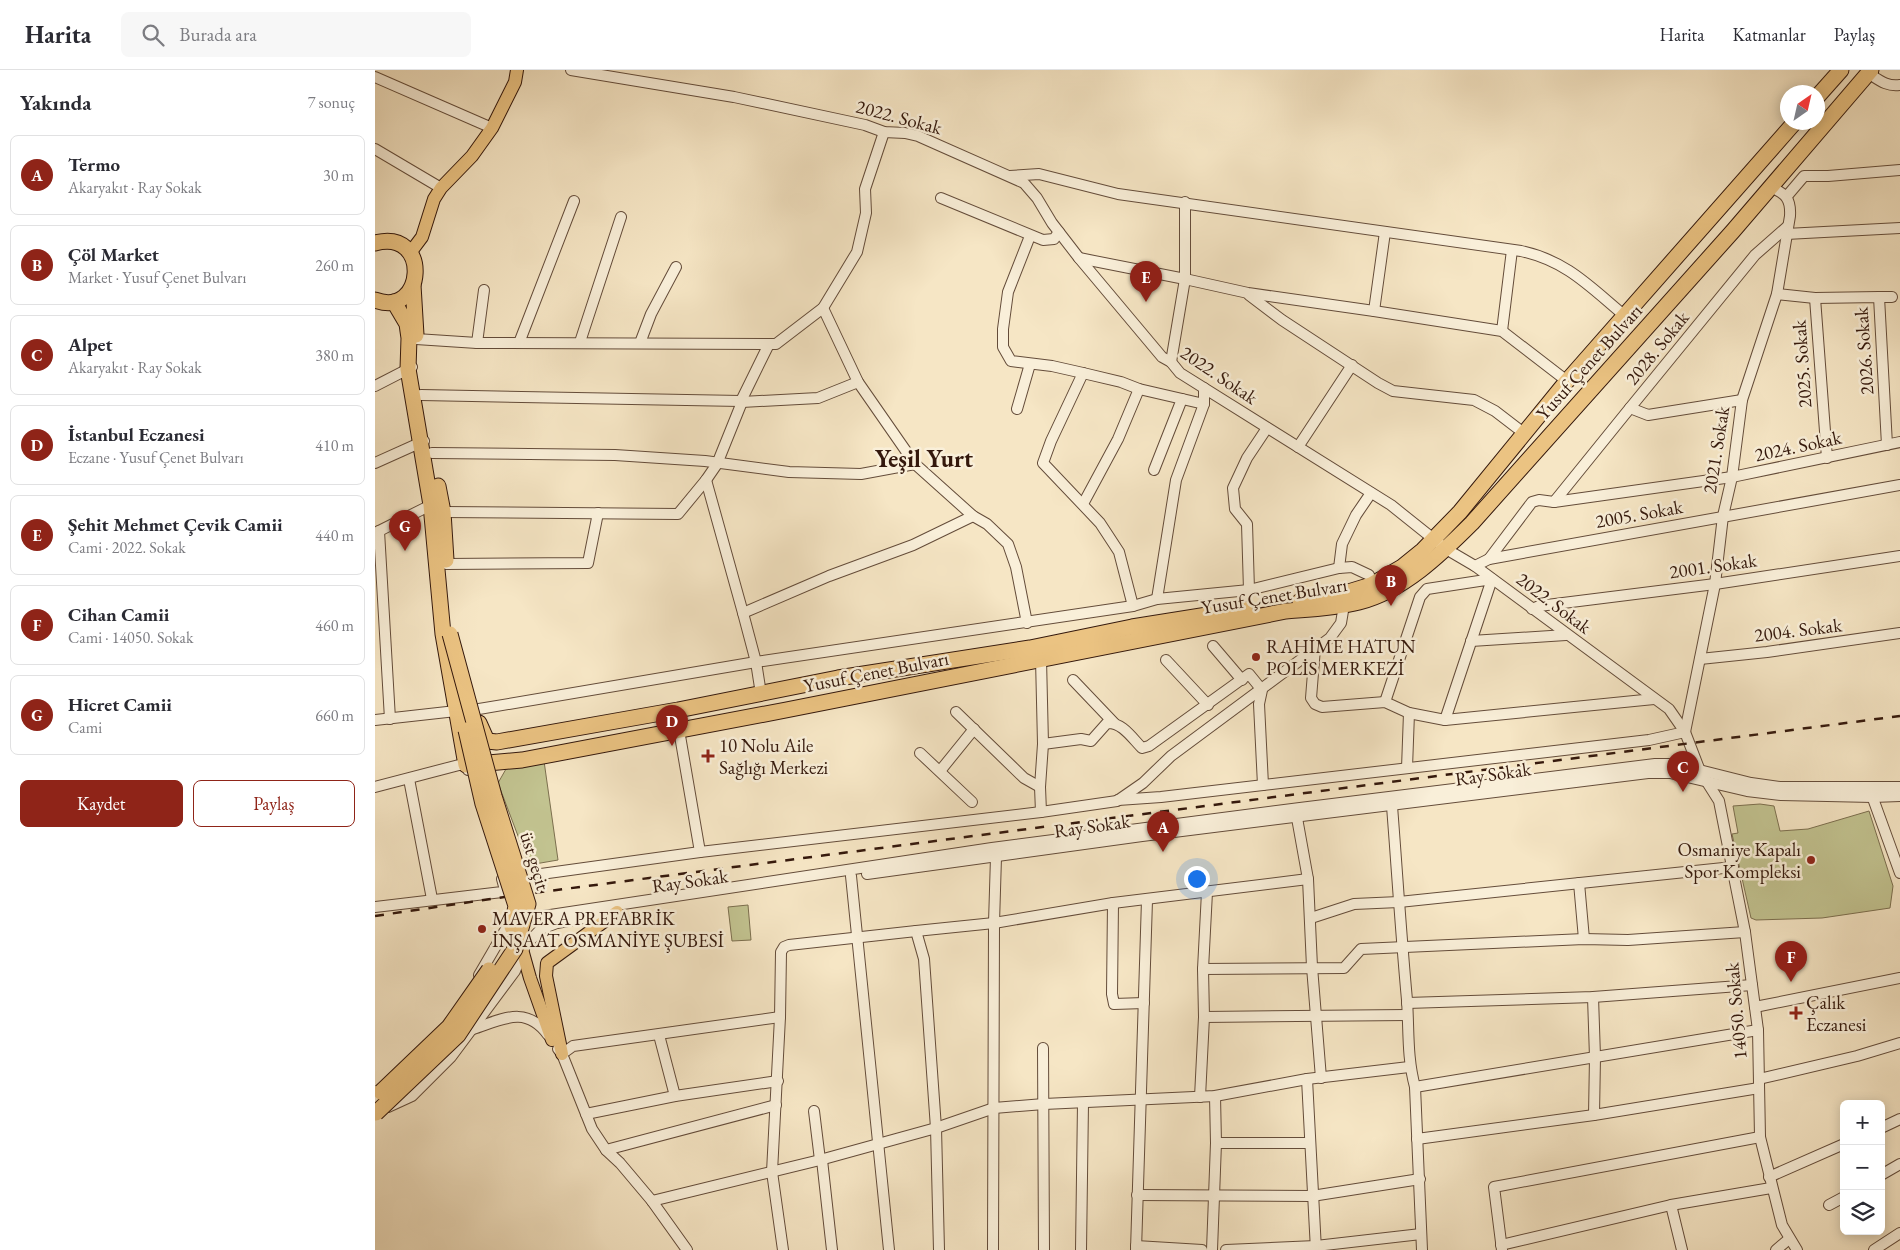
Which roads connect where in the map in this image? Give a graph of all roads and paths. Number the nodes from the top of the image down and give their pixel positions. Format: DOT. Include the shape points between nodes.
graph roads {
  1 [pos="517,70"];
  2 [pos="571,70"];
  3 [pos="1841,70"];
  4 [pos="1870,71"];
  5 [pos="375,77"];
  6 [pos="1900,85"];
  7 [pos="1825,88"];
  8 [pos="492,128"];
  9 [pos="1788,130"];
  10 [pos="884,132"];
  11 [pos="375,149"];
  12 [pos="1900,170"];
  13 [pos="1010,176"];
  14 [pos="1771,187"];
  15 [pos="441,188"];
  16 [pos="1787,196"];
  17 [pos="941,198"];
  18 [pos="574,201"];
  19 [pos="1185,202"];
  20 [pos="621,217"];
  21 [pos="1900,228"];
  22 [pos="1787,230"];
  23 [pos="1059,232"];
  24 [pos="1385,232"];
  25 [pos="1030,236"];
  26 [pos="375,242"];
  27 [pos="1512,250"];
  28 [pos="410,253"];
  29 [pos="1079,258"];
  30 [pos="676,267"];
  31 [pos="1185,279"];
  32 [pos="413,285"];
  33 [pos="484,290"];
  34 [pos="1247,293"];
  35 [pos="1777,294"];
  36 [pos="1879,297"];
  37 [pos="1892,297"];
  38 [pos="1815,298"];
  39 [pos="375,300"];
  40 [pos="394,302"];
  41 [pos="823,308"];
  42 [pos="1374,310"];
  43 [pos="1625,316"];
  44 [pos="1502,331"];
  45 [pos="416,339"];
  46 [pos="580,342"];
  47 [pos="477,343"];
  48 [pos="519,343"];
  49 [pos="640,343"];
  50 [pos="769,344"];
  51 [pos="1171,362"];
  52 [pos="1029,364"];
  53 [pos="1352,365"];
  54 [pos="411,367"];
  55 [pos="1083,373"];
  56 [pos="1567,381"];
  57 [pos="858,382"];
  58 [pos="375,386"];
  59 [pos="1204,388"];
  60 [pos="1139,389"];
  61 [pos="421,395"];
  62 [pos="1182,399"];
  63 [pos="1742,400"];
  64 [pos="741,402"];
  65 [pos="1204,404"];
  66 [pos="1631,408"];
  67 [pos="1017,409"];
  68 [pos="1267,428"];
  69 [pos="1525,434"];
  70 [pos="1900,442"];
  71 [pos="427,445"];
  72 [pos="1887,445"];
  73 [pos="1298,447"];
  74 [pos="1827,458"];
  75 [pos="375,463"];
  76 [pos="717,464"];
  77 [pos="915,464"];
  78 [pos="1154,470"];
  79 [pos="1732,477"];
  80 [pos="706,480"];
  81 [pos="1900,485"];
  82 [pos="1371,493"];
  83 [pos="1554,502"];
  84 [pos="1083,504"];
  85 [pos="437,509"];
  86 [pos="598,513"];
  87 [pos="973,516"];
  88 [pos="1723,516"];
  89 [pos="377,532"];
  90 [pos="1441,543"];
  91 [pos="1900,556"];
  92 [pos="1489,558"];
  93 [pos="446,564"];
  94 [pos="1475,566"];
  95 [pos="1339,568"];
  96 [pos="1369,575"];
  97 [pos="1492,579"];
  98 [pos="1715,584"];
  99 [pos="1249,590"];
  100 [pos="1157,599"];
  101 [pos="1345,599"];
  102 [pos="1133,606"];
  103 [pos="1532,609"];
  104 [pos="743,613"];
  105 [pos="1027,623"];
  106 [pos="1900,633"];
  107 [pos="446,634"];
  108 [pos="1566,635"];
  109 [pos="1471,640"];
  110 [pos="1213,646"];
  111 [pos="1315,648"];
  112 [pos="1041,659"];
  113 [pos="1699,659"];
  114 [pos="1166,660"];
  115 [pos="756,662"];
  116 [pos="1073,680"];
  117 [pos="1242,680"];
  118 [pos="1262,690"];
  119 [pos="761,694"];
  120 [pos="1654,699"];
  121 [pos="1385,702"];
  122 [pos="1208,705"];
  123 [pos="473,710"];
  124 [pos="456,712"];
  125 [pos="956,712"];
  126 [pos="1409,713"];
  127 [pos="390,719"];
  128 [pos="375,720"];
  129 [pos="1445,720"];
  130 [pos="1114,723"];
  131 [pos="679,730"];
  132 [pos="974,730"];
  133 [pos="1685,732"];
  134 [pos="1043,744"];
  135 [pos="920,753"];
  136 [pos="466,765"];
  137 [pos="1407,768"];
  138 [pos="940,771"];
  139 [pos="1700,771"];
  140 [pos="409,780"];
  141 [pos="1707,780"];
  142 [pos="1263,785"];
  143 [pos="375,787"];
  144 [pos="1040,787"];
  145 [pos="1900,787"];
  146 [pos="1871,792"];
  147 [pos="1900,796"];
  148 [pos="1117,800"];
  149 [pos="973,802"];
  150 [pos="1392,806"];
  151 [pos="1041,812"];
  152 [pos="1297,818"];
  153 [pos="700,852"];
  154 [pos="996,857"];
  155 [pos="1733,867"];
  156 [pos="1900,873"];
  157 [pos="541,874"];
  158 [pos="851,876"];
  159 [pos="1308,879"];
  160 [pos="1579,883"];
  161 [pos="1207,892"];
  162 [pos="431,899"];
  163 [pos="1147,900"];
  164 [pos="1399,902"];
  165 [pos="1113,903"];
  166 [pos="375,906"];
  167 [pos="617,912"];
  168 [pos="1311,918"];
  169 [pos="515,923"];
  170 [pos="994,923"];
  171 [pos="916,931"];
  172 [pos="1745,932"];
  173 [pos="857,937"];
  174 [pos="1584,940"];
  175 [pos="1401,948"];
  176 [pos="523,952"];
  177 [pos="1312,967"];
  178 [pos="1203,969"];
  179 [pos="1900,978"];
  180 [pos="1752,985"];
  181 [pos="1593,997"];
  182 [pos="1143,1003"];
  183 [pos="1407,1003"];
  184 [pos="1755,1007"];
  185 [pos="1407,1015"];
  186 [pos="780,1016"];
  187 [pos="1204,1017"];
  188 [pos="1317,1017"];
  189 [pos="473,1029"];
  190 [pos="1758,1030"];
  191 [pos="659,1034"];
  192 [pos="552,1040"];
  193 [pos="1900,1043"];
  194 [pos="1043,1048"];
  195 [pos="562,1054"];
  196 [pos="1595,1057"];
  197 [pos="1409,1067"];
  198 [pos="1321,1078"];
  199 [pos="1307,1079"];
  200 [pos="778,1081"];
  201 [pos="1759,1084"];
  202 [pos="1415,1087"];
  203 [pos="377,1091"];
  204 [pos="675,1096"];
  205 [pos="1215,1096"];
  206 [pos="1200,1098"];
  207 [pos="1139,1099"];
  208 [pos="1083,1103"];
  209 [pos="1044,1104"];
  210 [pos="776,1105"];
  211 [pos="994,1108"];
  212 [pos="814,1112"];
  213 [pos="375,1113"];
  214 [pos="585,1114"];
  215 [pos="1594,1115"];
  216 [pos="1900,1119"];
  217 [pos="1885,1126"];
  218 [pos="936,1128"];
  219 [pos="1760,1137"];
  220 [pos="1417,1139"];
  221 [pos="1216,1143"];
  222 [pos="1310,1143"];
  223 [pos="877,1144"];
  224 [pos="1842,1145"];
  225 [pos="606,1150"];
  226 [pos="821,1160"];
  227 [pos="1900,1164"];
  228 [pos="772,1172"];
  229 [pos="1885,1173"];
  230 [pos="1769,1177"];
  231 [pos="1420,1179"];
  232 [pos="1771,1188"];
  233 [pos="1137,1195"];
  234 [pos="1215,1195"];
  235 [pos="1312,1196"];
  236 [pos="1840,1198"];
  237 [pos="652,1201"];
  238 [pos="1829,1205"];
  239 [pos="1671,1206"];
  240 [pos="1900,1233"];
  241 [pos="1421,1234"];
  242 [pos="1789,1239"];
  243 [pos="1502,1247"];
  244 [pos="1136,1248"];
  245 [pos="1316,1248"];
  246 [pos="687,1250"];
  247 [pos="783,1250"];
  248 [pos="832,1250"];
  249 [pos="889,1250"];
  250 [pos="939,1250"];
  251 [pos="993,1250"];
  252 [pos="1044,1250"];
  253 [pos="1081,1250"];
  254 [pos="1202,1250"];
  255 [pos="1212,1250"];
  256 [pos="1226,1250"];
  257 [pos="1422,1250"];
  258 [pos="1682,1250"];
  259 [pos="1776,1250"];
  260 [pos="1797,1250"];
  261 [pos="1873,1250"];
  1 -- 8 [label="main road" via="515,82"];
  2 -- 10 [label="street, 2022. Sokak" via="734,97"];
  3 -- 7 [label="highway"];
  4 -- 6 [label="street" via="1884,83"];
  4 -- 14 [label="highway, Yusuf Çenet Bulvarı"];
  5 -- 8 [label="street"];
  8 -- 15 [label="main road" via="472,156"];
  9 -- 43 [label="highway, Yusuf Çenet Bulvarı"];
  10 -- 13 [label="street, 2022. Sokak" via="918,136"];
  10 -- 41 [label="street" via="865,189 866,212 857,252"];
  11 -- 15 [label="street"];
  12 -- 16 [label="street" via="1804,176"];
  13 -- 19 [label="street" via="1039,174 1118,194"];
  13 -- 23 [label="street, 2022. Sokak" via="1032,191"];
  14 -- 16 [label="street"];
  14 -- 90 [label="highway, Yusuf Çenet Bulvarı" via="1478,516"];
  15 -- 28 [label="main road" via="434,199 422,237"];
  16 -- 22 [label="street, 2021. Sokak" via="1791,208"];
  17 -- 25 [label="street"];
  18 -- 48 [label="street"];
  19 -- 24 [label="street"];
  19 -- 31 [label="street"];
  20 -- 46 [label="street"];
  21 -- 22 [label="street"];
  22 -- 35 [label="street, 2021. Sokak"];
  22 -- 66 [label="street, 2028. Sokak" via="1755,255"];
  23 -- 25 [label="street" via="1054,239"];
  23 -- 29 [label="street, 2022. Sokak"];
  24 -- 27 [label="street"];
  24 -- 42 [label="street"];
  25 -- 52 [label="street" via="1008,292 1003,329 1003,347 1011,361"];
  26 -- 28 [label="highway" via="395,242"];
  27 -- 43 [label="street" via="1542,256 1560,264"];
  27 -- 44 [label="street"];
  28 -- 32 [label="highway" via="416,268"];
  29 -- 31 [label="street"];
  29 -- 51 [label="street, 2022. Sokak" via="1162,357"];
  30 -- 49 [label="street"];
  31 -- 34 [label="street"];
  31 -- 51 [label="street"];
  32 -- 40 [label="highway" via="409,292"];
  32 -- 45 [label="highway"];
  33 -- 47 [label="street"];
  34 -- 42 [label="street"];
  34 -- 53 [label="street"];
  35 -- 38 [label="street, 2026. Sokak"];
  35 -- 63 [label="street, 2021. Sokak"];
  36 -- 37 [label="street"];
  36 -- 38 [label="street, 2026. Sokak"];
  36 -- 72 [label="street, 2026. Sokak"];
  38 -- 74 [label="street, 2025. Sokak"];
  39 -- 40 [label="highway"];
  40 -- 54 [label="highway" via="407,324"];
  41 -- 50 [label="street" via="776,344"];
  41 -- 57 [label="street"];
  42 -- 44 [label="street"];
  43 -- 56 [label="highway, Yusuf Çenet Bulvarı"];
  44 -- 56 [label="street"];
  45 -- 47 [label="street"];
  45 -- 54 [label="highway"];
  46 -- 48 [label="street"];
  46 -- 49 [label="street"];
  47 -- 48 [label="street"];
  49 -- 50 [label="street"];
  50 -- 64 [label="street"];
  51 -- 59 [label="street, 2022. Sokak" via="1180,373"];
  52 -- 55 [label="street"];
  52 -- 67 [label="street"];
  53 -- 69 [label="street" via="1393,391 1474,400"];
  53 -- 73 [label="street"];
  54 -- 58 [label="street"];
  54 -- 61 [label="highway"];
  54 -- 71 [label="highway"];
  55 -- 60 [label="street"];
  55 -- 84 [label="street" via="1043,463"];
  56 -- 69 [label="highway, Yusuf Çenet Bulvarı"];
  57 -- 64 [label="street" via="818,398"];
  57 -- 77 [label="street"];
  59 -- 65 [label="street"];
  59 -- 68 [label="street, 2022. Sokak"];
  60 -- 62 [label="street"];
  60 -- 84 [label="street" via="1118,439"];
  61 -- 64 [label="street"];
  61 -- 71 [label="highway"];
  62 -- 65 [label="street"];
  62 -- 78 [label="street"];
  63 -- 66 [label="street, 2028. Sokak" via="1648,415"];
  63 -- 79 [label="street, 2021. Sokak"];
  64 -- 76 [label="street"];
  65 -- 100 [label="street" via="1176,480"];
  66 -- 83 [label="street"];
  68 -- 73 [label="street, 2022. Sokak"];
  68 -- 99 [label="street" via="1247,458 1233,488 1235,509 1247,524"];
  69 -- 90 [label="highway, Yusuf Çenet Bulvarı"];
  70 -- 72 [label="street, 2024. Sokak"];
  71 -- 75 [label="street"];
  71 -- 76 [label="street"];
  71 -- 85 [label="highway"];
  72 -- 74 [label="street, 2024. Sokak"];
  73 -- 82 [label="street, 2022. Sokak"];
  74 -- 79 [label="street, 2024. Sokak"];
  76 -- 77 [label="street" via="789,472 861,474"];
  76 -- 80 [label="street"];
  77 -- 87 [label="street"];
  79 -- 83 [label="street, 2024. Sokak"];
  79 -- 88 [label="street, 2021. Sokak"];
  80 -- 86 [label="street" via="678,514"];
  80 -- 104 [label="street"];
  81 -- 88 [label="street, 2005. Sokak"];
  82 -- 90 [label="street, 2022. Sokak"];
  82 -- 95 [label="street" via="1342,544"];
  83 -- 92 [label="street, 2024. Sokak" via="1532,502"];
  84 -- 102 [label="street" via="1119,552"];
  85 -- 86 [label="street"];
  85 -- 89 [label="street"];
  85 -- 93 [label="highway"];
  85 -- 107 [label="highway"];
  86 -- 93 [label="street" via="588,562"];
  87 -- 104 [label="street" via="913,545"];
  87 -- 105 [label="street" via="1008,544"];
  88 -- 92 [label="street, 2005. Sokak"];
  88 -- 98 [label="street, 2021. Sokak"];
  89 -- 127 [label="street"];
  90 -- 94 [label="street, 2022. Sokak"];
  90 -- 101 [label="highway, Yusuf Çenet Bulvarı" via="1407,580 1373,597"];
  91 -- 98 [label="street, 2001. Sokak"];
  92 -- 94 [label="street, 2005. Sokak"];
  93 -- 107 [label="highway"];
  94 -- 97 [label="street, 2022. Sokak"];
  95 -- 96 [label="street" via="1352,566"];
  95 -- 99 [label="street"];
  97 -- 103 [label="street, 2022. Sokak"];
  97 -- 109 [label="street"];
  97 -- 121 [label="street" via="1427,588 1419,597"];
  98 -- 103 [label="street, 2001. Sokak"];
  98 -- 113 [label="street, 2021. Sokak"];
  99 -- 100 [label="street"];
  100 -- 102 [label="street"];
  101 -- 111 [label="street" via="1337,630"];
  101 -- 112 [label="highway, Yusuf Çenet Bulvarı" via="1330,608 1286,611"];
  101 -- 119 [label="highway, Yusuf Çenet Bulvarı" via="1132,627"];
  102 -- 105 [label="street"];
  103 -- 108 [label="street, 2022. Sokak"];
  104 -- 115 [label="street"];
  105 -- 115 [label="street"];
  106 -- 113 [label="street, 2004. Sokak"];
  107 -- 123 [label="highway"];
  107 -- 124 [label="highway"];
  107 -- 203 [label="highway, bridge" via="483,804 516,906 509,942 449,1027"];
  107 -- 213 [label="highway, üst geçit, bridge" via="528,904 515,949 458,1036"];
  108 -- 109 [label="street"];
  108 -- 120 [label="street, 2022. Sokak"];
  109 -- 129 [label="street"];
  110 -- 117 [label="street"];
  111 -- 118 [label="street"];
  111 -- 121 [label="street" via="1311,698 1315,704 1322,707"];
  112 -- 131 [label="highway, Yusuf Çenet Bulvarı"];
  112 -- 134 [label="street"];
  113 -- 133 [label="street, 2021. Sokak"];
  114 -- 122 [label="street"];
  115 -- 119 [label="street"];
  115 -- 123 [label="street"];
  116 -- 130 [label="street"];
  117 -- 118 [label="street" via="1249,674"];
  117 -- 122 [label="street"];
  118 -- 142 [label="street" via="1259,704"];
  118 -- 148 [label="street"];
  119 -- 123 [label="highway, Yusuf Çenet Bulvarı" via="497,742 487,741"];
  120 -- 129 [label="street"];
  120 -- 133 [label="street, 2022. Sokak" via="1669,709"];
  121 -- 126 [label="street"];
  122 -- 130 [label="street" via="1142,748"];
  124 -- 127 [label="street"];
  124 -- 136 [label="highway"];
  125 -- 132 [label="street"];
  126 -- 129 [label="street"];
  126 -- 137 [label="street"];
  127 -- 128 [label="street"];
  130 -- 134 [label="street" via="1107,724 1091,741 1081,739"];
  131 -- 136 [label="highway, Yusuf Çenet Bulvarı" via="522,760"];
  131 -- 153 [label="street"];
  132 -- 138 [label="street"];
  132 -- 144 [label="street" via="1024,778"];
  133 -- 137 [label="street" via="1649,740"];
  133 -- 139 [label="street, 14050. Sokak"];
  134 -- 144 [label="street"];
  135 -- 138 [label="street"];
  136 -- 140 [label="street"];
  136 -- 162 [label="street" via="505,890"];
  137 -- 142 [label="street"];
  138 -- 149 [label="street"];
  139 -- 141 [label="street, 14050. Sokak"];
  139 -- 146 [label="street" via="1780,787"];
  139 -- 169 [label="street" via="1675,764 1655,764 1300,808 992,848 581,910"];
  140 -- 143 [label="street"];
  140 -- 162 [label="street"];
  141 -- 146 [label="street, Ray Sokak" via="1775,795"];
  141 -- 150 [label="street, Ray Sokak" via="1654,773"];
  141 -- 155 [label="street, 14050. Sokak" via="1719,801"];
  142 -- 148 [label="street" via="1161,798"];
  144 -- 151 [label="street"];
  145 -- 146 [label="street"];
  146 -- 147 [label="street, Ray Sokak"];
  146 -- 156 [label="street"];
  148 -- 151 [label="street"];
  150 -- 152 [label="street, Ray Sokak"];
  150 -- 164 [label="street"];
  151 -- 153 [label="street"];
  152 -- 154 [label="street, Ray Sokak"];
  152 -- 159 [label="street"];
  153 -- 157 [label="street"];
  154 -- 158 [label="street, Ray Sokak"];
  154 -- 170 [label="street"];
  155 -- 160 [label="street"];
  155 -- 172 [label="street, 14050. Sokak"];
  158 -- 167 [label="street, Ray Sokak" via="632,907"];
  158 -- 173 [label="street"];
  159 -- 161 [label="street"];
  159 -- 168 [label="street"];
  160 -- 164 [label="street"];
  160 -- 174 [label="street"];
  161 -- 163 [label="street"];
  161 -- 178 [label="street"];
  162 -- 166 [label="street"];
  163 -- 165 [label="street"];
  163 -- 182 [label="street"];
  164 -- 168 [label="street" via="1354,904"];
  164 -- 175 [label="street"];
  165 -- 170 [label="street"];
  165 -- 182 [label="street" via="1114,1004"];
  167 -- 176 [label="street, Ray Sokak" via="541,929"];
  167 -- 195 [label="main road" via="547,964 546,976"];
  168 -- 177 [label="street"];
  169 -- 176 [label="main road"];
  169 -- 203 [label="street" via="507,927 452,1016"];
  170 -- 171 [label="street"];
  170 -- 211 [label="street"];
  171 -- 173 [label="street"];
  171 -- 218 [label="street" via="924,959"];
  172 -- 174 [label="street"];
  172 -- 180 [label="street, 14050. Sokak"];
  173 -- 186 [label="street" via="784,947 781,952"];
  173 -- 223 [label="street"];
  174 -- 175 [label="street"];
  175 -- 177 [label="street" via="1361,949 1344,968"];
  175 -- 183 [label="street"];
  176 -- 189 [label="street, Ray Sokak" via="515,971"];
  176 -- 192 [label="main road"];
  177 -- 178 [label="street"];
  177 -- 188 [label="street"];
  178 -- 187 [label="street"];
  179 -- 184 [label="street"];
  180 -- 181 [label="street"];
  180 -- 184 [label="street, 14050. Sokak"];
  181 -- 183 [label="street"];
  181 -- 196 [label="street"];
  182 -- 207 [label="street"];
  183 -- 185 [label="street"];
  184 -- 190 [label="street, 14050. Sokak"];
  185 -- 188 [label="street"];
  185 -- 197 [label="street"];
  186 -- 191 [label="street"];
  186 -- 200 [label="street"];
  187 -- 188 [label="street"];
  187 -- 206 [label="street"];
  188 -- 198 [label="street"];
  189 -- 192 [label="street" via="517,1016 541,1025"];
  189 -- 213 [label="street, Ray Sokak" via="451,1057 412,1096"];
  190 -- 196 [label="street"];
  190 -- 201 [label="street, 14050. Sokak"];
  191 -- 195 [label="street" via="573,1046"];
  191 -- 204 [label="street"];
  192 -- 195 [label="street"];
  193 -- 201 [label="street"];
  194 -- 209 [label="street"];
  195 -- 214 [label="street"];
  196 -- 202 [label="street"];
  196 -- 215 [label="street"];
  197 -- 198 [label="street"];
  197 -- 202 [label="street"];
  198 -- 199 [label="street"];
  199 -- 205 [label="street"];
  199 -- 222 [label="street"];
  200 -- 204 [label="street"];
  200 -- 210 [label="street"];
  201 -- 215 [label="street"];
  201 -- 219 [label="street, 14050. Sokak"];
  202 -- 220 [label="street"];
  204 -- 214 [label="street"];
  205 -- 206 [label="street"];
  205 -- 221 [label="street"];
  206 -- 207 [label="street"];
  207 -- 208 [label="street"];
  207 -- 233 [label="street"];
  208 -- 209 [label="street"];
  208 -- 253 [label="street"];
  209 -- 211 [label="street"];
  209 -- 252 [label="street"];
  210 -- 225 [label="street"];
  210 -- 228 [label="street"];
  211 -- 218 [label="street"];
  211 -- 251 [label="street"];
  212 -- 226 [label="street"];
  214 -- 225 [label="street"];
  215 -- 220 [label="street"];
  216 -- 217 [label="street"];
  218 -- 223 [label="street"];
  218 -- 250 [label="street"];
  219 -- 230 [label="street, 14050. Sokak"];
  219 -- 243 [label="street" via="1493,1187"];
  220 -- 231 [label="street"];
  221 -- 222 [label="street"];
  221 -- 234 [label="street"];
  222 -- 235 [label="street"];
  223 -- 226 [label="street"];
  223 -- 249 [label="street"];
  224 -- 230 [label="street"];
  225 -- 237 [label="street"];
  226 -- 228 [label="street"];
  226 -- 248 [label="street"];
  227 -- 229 [label="street"];
  228 -- 237 [label="street"];
  228 -- 247 [label="street"];
  230 -- 232 [label="street, 14050. Sokak"];
  231 -- 235 [label="street"];
  231 -- 241 [label="street"];
  232 -- 239 [label="street"];
  232 -- 242 [label="street, 14050. Sokak"];
  233 -- 234 [label="street"];
  233 -- 244 [label="street"];
  234 -- 235 [label="street"];
  234 -- 255 [label="street"];
  235 -- 245 [label="street"];
  236 -- 238 [label="street"];
  237 -- 246 [label="street"];
  239 -- 243 [label="street"];
  239 -- 258 [label="street"];
  240 -- 261 [label="street"];
  241 -- 245 [label="street"];
  241 -- 257 [label="street"];
  242 -- 259 [label="street"];
  242 -- 260 [label="street, 14050. Sokak"];
  244 -- 254 [label="street"];
  245 -- 256 [label="street"];
}
